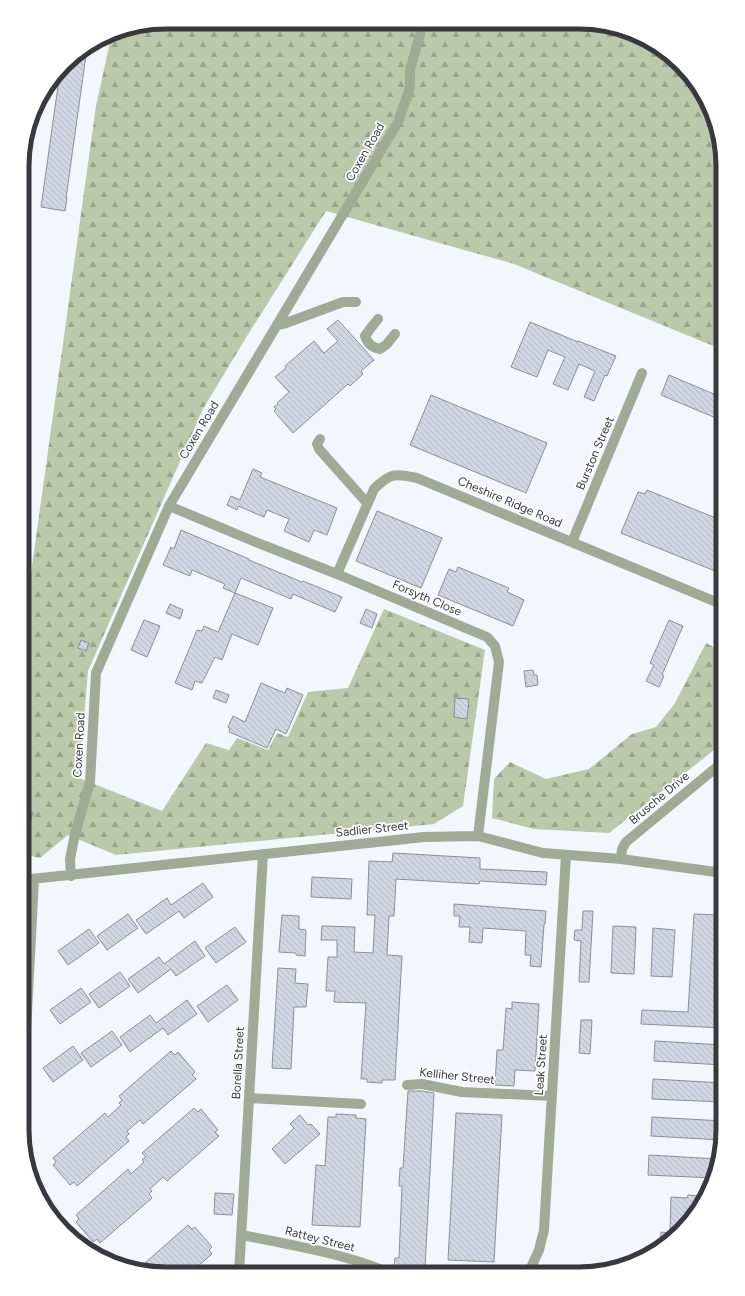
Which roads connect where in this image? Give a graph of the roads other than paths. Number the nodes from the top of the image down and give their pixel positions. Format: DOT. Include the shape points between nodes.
graph roads {
  1 [pos="422,29"];
  2 [pos="356,302"];
  3 [pos="378,320"];
  4 [pos="277,325"];
  5 [pos="395,334"];
  6 [pos="642,373"];
  7 [pos="320,439"];
  8 [pos="367,503"];
  9 [pos="169,506"];
  10 [pos="572,542"];
  11 [pos="337,574"];
  12 [pos="716,602"];
  13 [pos="716,768"];
  14 [pos="478,836"];
  15 [pos="263,854"];
  16 [pos="566,855"];
  17 [pos="621,858"];
  18 [pos="716,872"];
  19 [pos="71,876"];
  20 [pos="29,879"];
  21 [pos="34,879"];
  22 [pos="29,974"];
  23 [pos="406,1085"];
  24 [pos="552,1096"];
  25 [pos="250,1098"];
  26 [pos="361,1104"];
  27 [pos="242,1235"];
  28 [pos="239,1267"];
  29 [pos="375,1267"];
  30 [pos="531,1267"];
  1 -- 4 [label="lane, Coxen Road" via="410,70 408,94 398,122"];
  2 -- 4 [label="lane" via="342,302"];
  3 -- 5 [label="lane" via="366,336 373,348 380,349"];
  4 -- 9 [label="lane, Coxen Road"];
  6 -- 10 [label="lane, Burston Street"];
  7 -- 8 [label="lane" via="317,444 319,449"];
  8 -- 10 [label="lane, Cheshire Ridge Road" via="374,489 385,478 401,474 417,478"];
  8 -- 11 [label="lane, Cheshire Ridge Road"];
  9 -- 11 [label="lane, Forsyth Close" via="252,542"];
  9 -- 19 [label="lane, Coxen Road" via="96,673 90,782 70,859"];
  10 -- 12 [label="lane, Cheshire Ridge Road"];
  11 -- 14 [label="lane, Forsyth Close" via="487,637 495,646 499,662"];
  13 -- 17 [label="lane, Brusche Drive" via="626,842"];
  14 -- 15 [label="lane, Sadlier Street" via="424,837"];
  14 -- 16 [label="lane, Sadlier Street" via="543,853"];
  15 -- 19 [label="lane, Sadlier Street"];
  15 -- 25 [label="lane, Borella Street"];
  16 -- 17 [label="lane, Sadlier Street"];
  16 -- 24 [label="lane, Leak Street"];
  17 -- 18 [label="lane, Sadlier Street"];
  19 -- 21 [label="lane, Sadlier Street"];
  20 -- 21 [label="lane, Sadlier Street"];
  21 -- 22 [label="lane"];
  23 -- 24 [label="lane, Kelliher Street" via="422,1084 462,1092"];
  24 -- 30 [label="lane, Leak Street" via="544,1230"];
  25 -- 26 [label="lane"];
  25 -- 27 [label="lane, Borella Street"];
  27 -- 28 [label="lane, Borella Street"];
  27 -- 29 [label="lane, Rattey Street" via="309,1248"];
}
